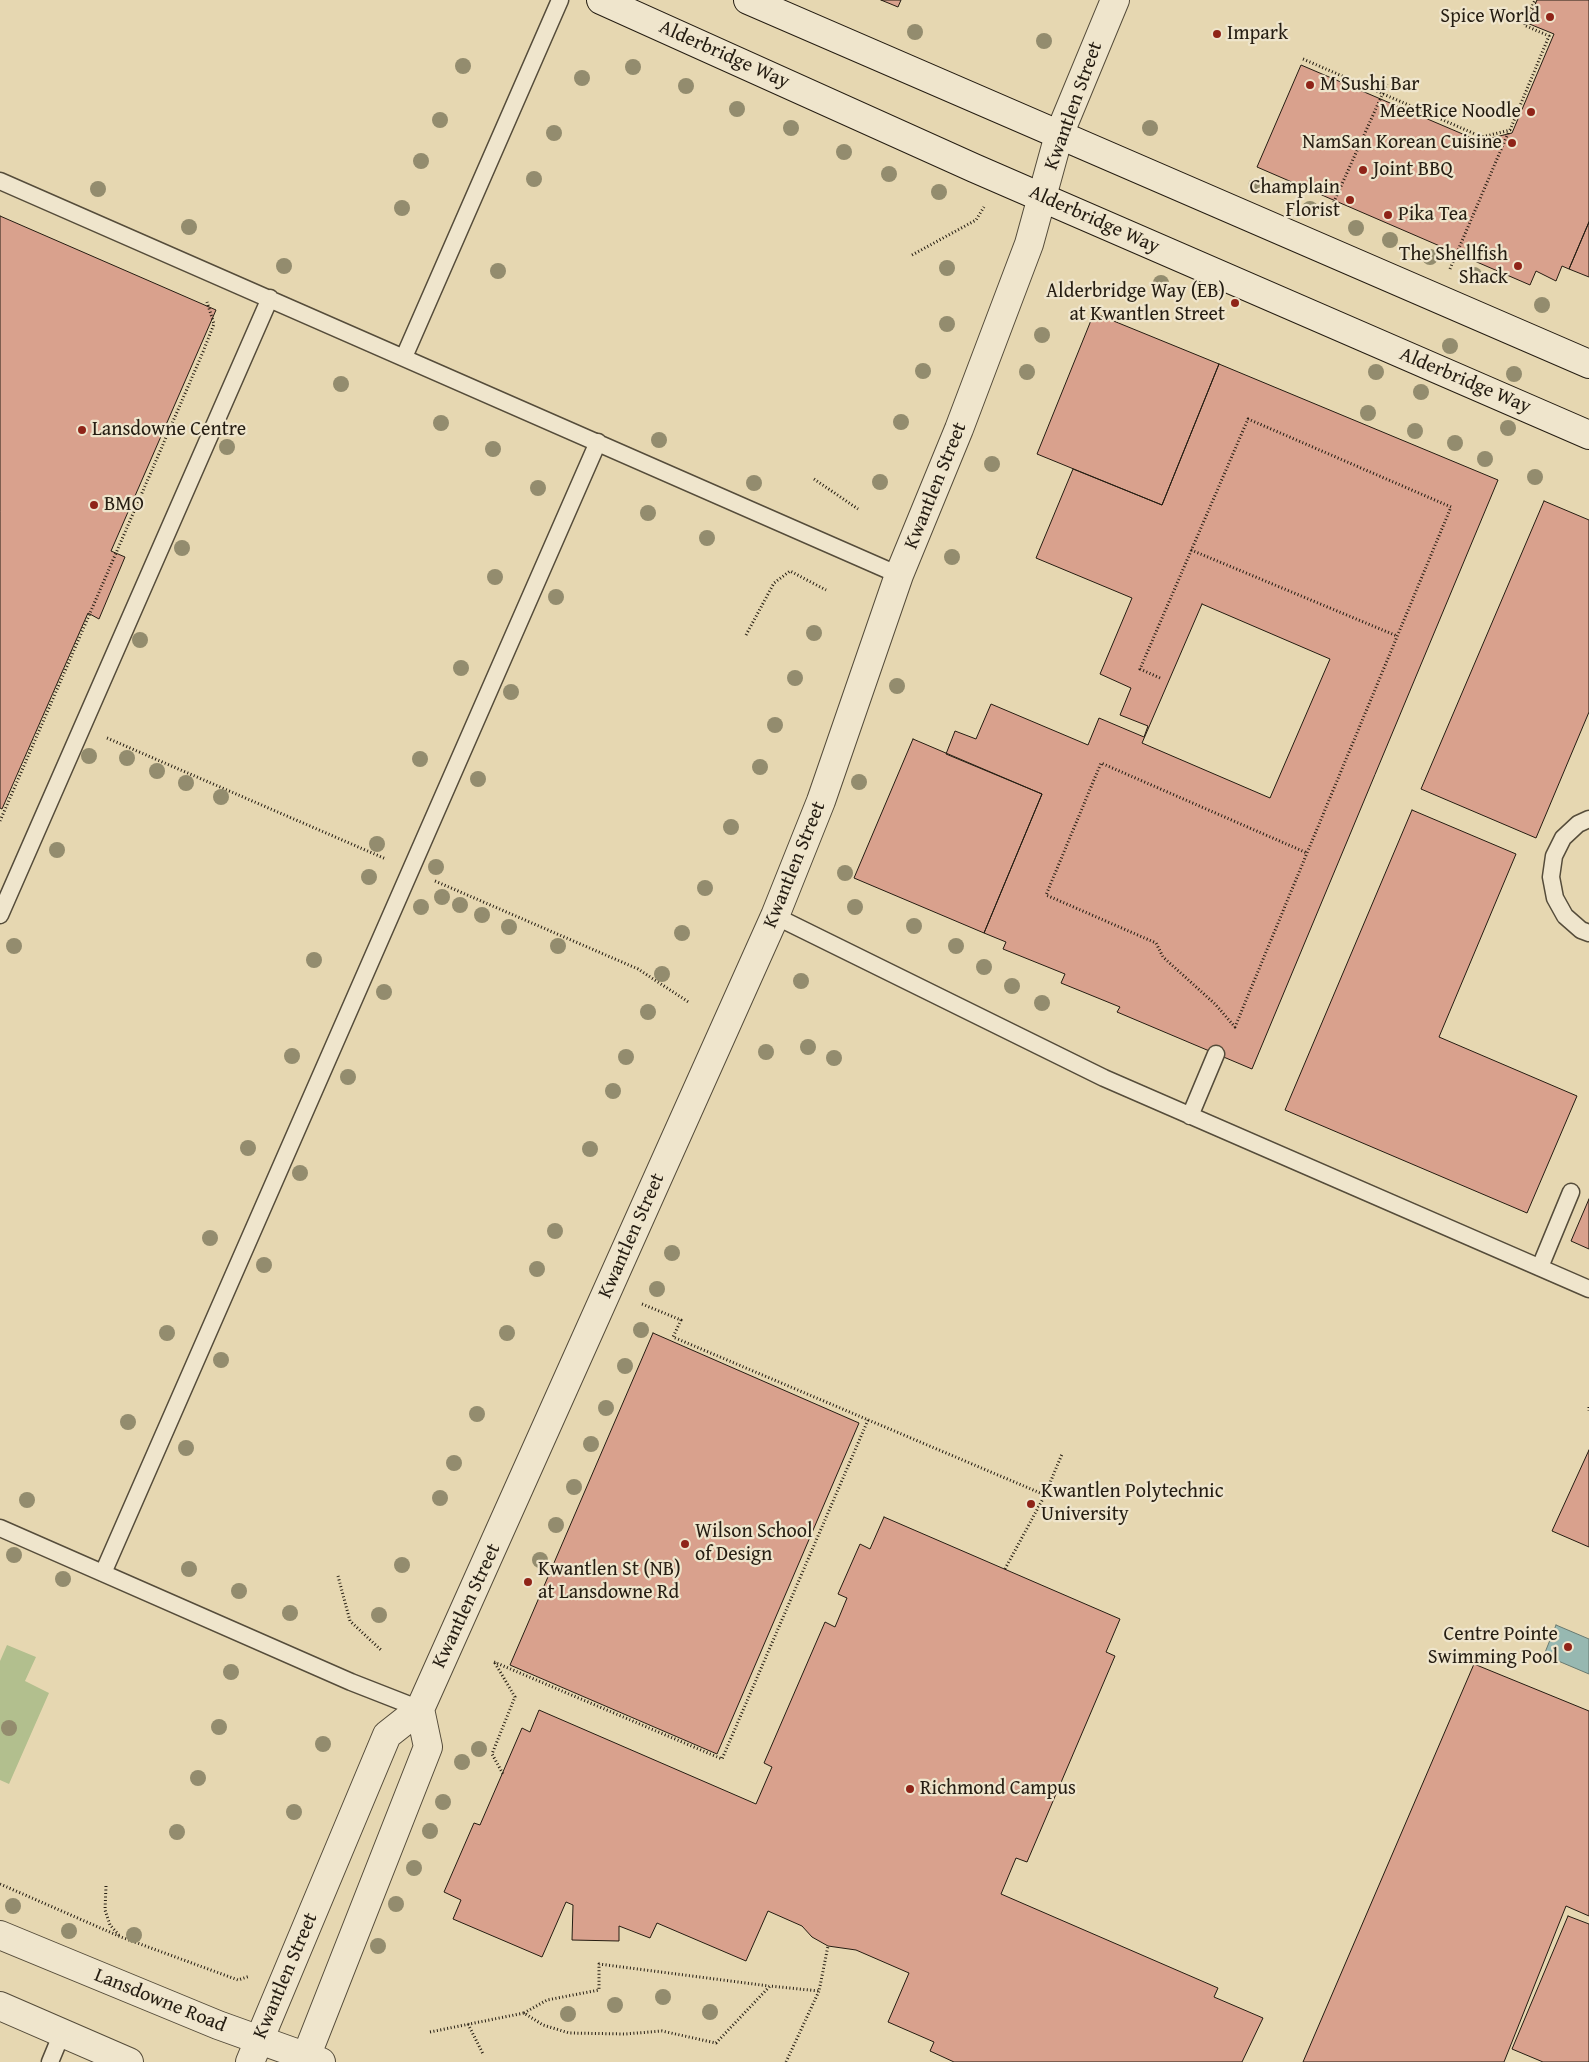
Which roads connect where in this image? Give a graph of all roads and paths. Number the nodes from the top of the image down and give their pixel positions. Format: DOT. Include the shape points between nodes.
graph roads {
  1 [pos="560,0"];
  2 [pos="601,0"];
  3 [pos="748,0"];
  4 [pos="1115,0"];
  5 [pos="1535,0"];
  6 [pos="1303,59"];
  7 [pos="1387,84"];
  8 [pos="1383,93"];
  9 [pos="1510,130"];
  10 [pos="1059,135"];
  11 [pos="0,180"];
  12 [pos="1042,198"];
  13 [pos="987,202"];
  14 [pos="1328,216"];
  15 [pos="912,255"];
  16 [pos="1450,269"];
  17 [pos="270,298"];
  18 [pos="203,300"];
  19 [pos="404,357"];
  20 [pos="1589,364"];
  21 [pos="1589,435"];
  22 [pos="598,442"];
  23 [pos="814,478"];
  24 [pos="858,509"];
  25 [pos="1191,550"];
  26 [pos="899,575"];
  27 [pos="826,590"];
  28 [pos="746,635"];
  29 [pos="1397,636"];
  30 [pos="1160,678"];
  31 [pos="1589,819"];
  32 [pos="0,821"];
  33 [pos="1308,853"];
  34 [pos="6,883"];
  35 [pos="0,914"];
  36 [pos="775,916"];
  37 [pos="1589,933"];
  38 [pos="1216,1054"];
  39 [pos="1190,1116"];
  40 [pos="1571,1192"];
  41 [pos="1540,1267"];
  42 [pos="1589,1289"];
  43 [pos="642,1304"];
  44 [pos="868,1420"];
  45 [pos="1062,1454"];
  46 [pos="1045,1495"];
  47 [pos="0,1528"];
  48 [pos="1005,1569"];
  49 [pos="103,1573"];
  50 [pos="338,1576"];
  51 [pos="381,1650"];
  52 [pos="420,1709"];
  53 [pos="503,1774"];
  54 [pos="0,1884"];
  55 [pos="106,1886"];
  56 [pos="0,1935"];
  57 [pos="121,1938"];
  58 [pos="828,1946"];
  59 [pos="256,1975"];
  60 [pos="770,1986"];
  61 [pos="819,1991"];
  62 [pos="0,2006"];
  63 [pos="524,2013"];
  64 [pos="468,2024"];
  65 [pos="430,2032"];
  66 [pos="62,2033"];
  67 [pos="254,2051"];
  68 [pos="483,2054"];
  69 [pos="311,2060"];
  70 [pos="50,2062"];
  71 [pos="128,2062"];
  72 [pos="786,2062"];
  1 -- 19 [label="lane"];
  2 -- 12 [label="street, Alderbridge Way"];
  3 -- 10 [label="street"];
  4 -- 10 [label="street, Kwantlen Street"];
  5 -- 9 [label="path" via="1524,25 1549,36"];
  6 -- 8 [label="path"];
  7 -- 8 [label="path"];
  8 -- 9 [label="path" via="1482,138"];
  8 -- 14 [label="path"];
  9 -- 16 [label="path"];
  10 -- 12 [label="street, Kwantlen Street"];
  10 -- 20 [label="street"];
  11 -- 17 [label="lane"];
  12 -- 21 [label="street, Alderbridge Way"];
  12 -- 26 [label="street, Kwantlen Street" via="1035,226 959,429"];
  13 -- 15 [label="path" via="976,220"];
  17 -- 19 [label="lane"];
  17 -- 34 [label="lane"];
  18 -- 32 [label="path" via="209,303 214,324"];
  19 -- 22 [label="lane"];
  22 -- 26 [label="lane"];
  22 -- 49 [label="lane"];
  23 -- 24 [label="path"];
  25 -- 29 [label="path"];
  25 -- 29 [label="path" via="1248,419 1451,507"];
  25 -- 30 [label="path" via="1140,669"];
  26 -- 36 [label="street, Kwantlen Street" via="821,801"];
  27 -- 28 [label="path" via="790,571 774,583"];
  29 -- 33 [label="path"];
  31 -- 37 [label="lane" via="1578,824 1564,838 1554,856 1551,877 1554,898 1565,916"];
  33 -- 33 [label="path" via="1236,1027 1163,957 1156,943 1046,895 1101,763"];
  34 -- 35 [label="lane"];
  36 -- 39 [label="lane" via="1104,1078"];
  36 -- 52 [label="street, Kwantlen Street"];
  38 -- 39 [label="lane"];
  39 -- 41 [label="lane"];
  40 -- 41 [label="lane"];
  41 -- 42 [label="lane"];
  43 -- 44 [label="path" via="681,1320 673,1337"];
  44 -- 46 [label="path"];
  44 -- 53 [label="path" via="722,1759 494,1662 515,1697 492,1754"];
  45 -- 46 [label="path"];
  46 -- 48 [label="path"];
  47 -- 49 [label="lane"];
  49 -- 52 [label="lane"];
  50 -- 51 [label="path" via="350,1621"];
  52 -- 67 [label="street, Kwantlen Street" via="387,1735"];
  52 -- 69 [label="street" via="428,1747"];
  54 -- 57 [label="path"];
  55 -- 57 [label="path" via="105,1910 110,1926"];
  56 -- 67 [label="street, Lansdowne Road" via="218,2026"];
  57 -- 59 [label="path" via="238,1980"];
  58 -- 61 [label="path"];
  60 -- 61 [label="path"];
  60 -- 63 [label="path" via="716,2043 662,2031 569,2033 542,2024"];
  60 -- 63 [label="path" via="599,1964 599,1990 547,2000"];
  61 -- 72 [label="path"];
  62 -- 66 [label="street"];
  63 -- 64 [label="path"];
  64 -- 65 [label="path"];
  64 -- 68 [label="path"];
  66 -- 70 [label="lane"];
  66 -- 71 [label="street"];
  67 -- 69 [label="street, Lansdowne Road"];
}
